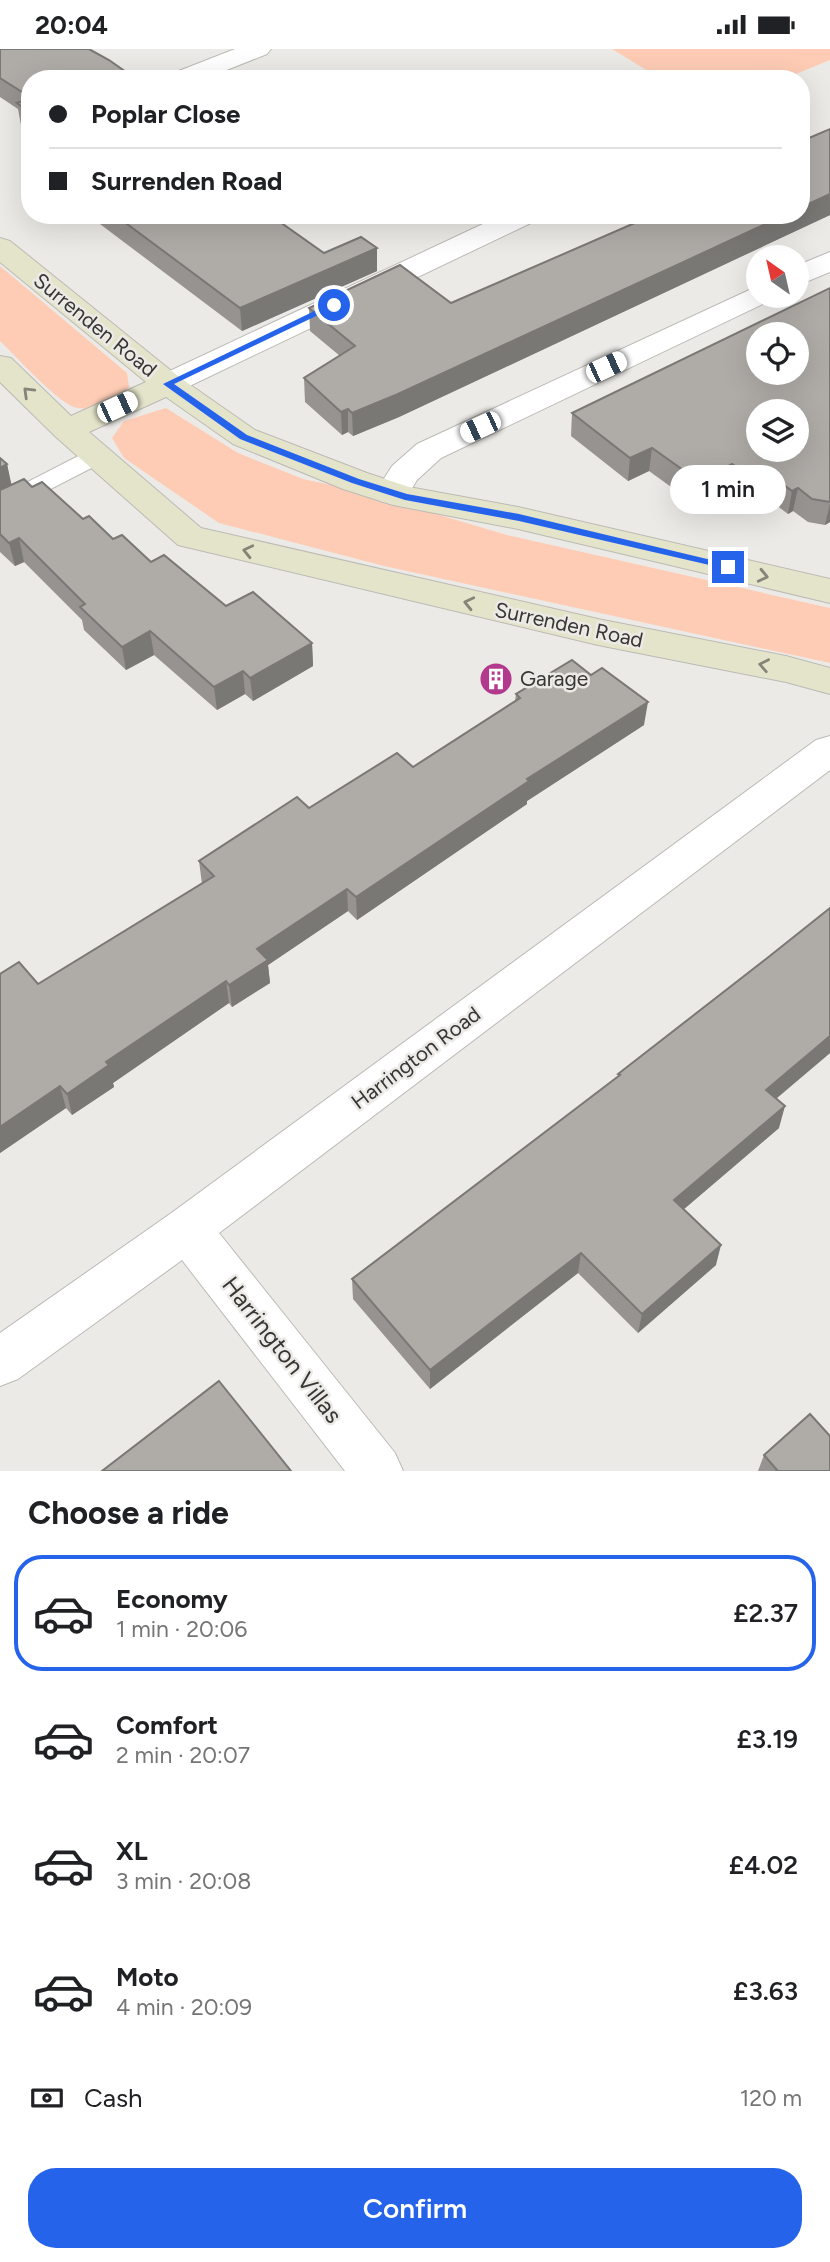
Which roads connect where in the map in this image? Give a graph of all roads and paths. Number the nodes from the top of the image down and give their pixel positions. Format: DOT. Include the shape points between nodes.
graph roads {
  1 [pos="238,52"];
  2 [pos="199,70"];
  3 [pos="506,224"];
  4 [pos="0,247"];
  5 [pos="830,261"];
  6 [pos="809,271"];
  7 [pos="746,301"];
  8 [pos="0,365"];
  9 [pos="168,384"];
  10 [pos="67,430"];
  11 [pos="96,455"];
  12 [pos="392,493"];
  13 [pos="0,507"];
  14 [pos="830,591"];
  15 [pos="830,681"];
  16 [pos="830,750"];
  17 [pos="187,1229"];
  18 [pos="0,1362"];
  19 [pos="377,1471"];
  1 -- 2 [label="street"];
  3 -- 9 [label="street"];
  4 -- 9 [label="street, Surrenden Road"];
  5 -- 6 [label="street"];
  7 -- 12 [label="street" via="429,451 404,473"];
  10 -- 8 [label="street, Surrenden Road, one-way"];
  9 -- 10 [label="street"];
  9 -- 12 [label="street, Surrenden Road" via="244,437"];
  10 -- 11 [label="street, Surrenden Road"];
  11 -- 13 [label="lane"];
  15 -- 11 [label="street, Surrenden Road, one-way" via="190,537"];
  12 -- 14 [label="street, Surrenden Road, one-way" via="529,520"];
  16 -- 17 [label="street, Harrington Road"];
  17 -- 18 [label="street, Harrington Road"];
  17 -- 19 [label="street, Harrington Villas"];
}
